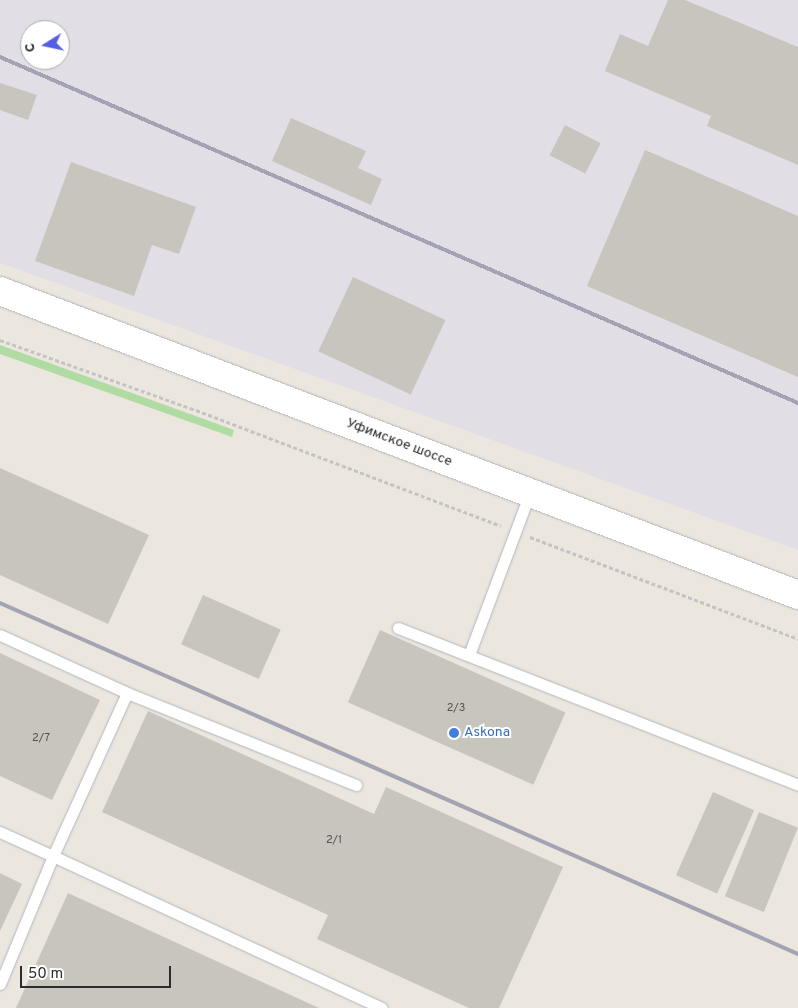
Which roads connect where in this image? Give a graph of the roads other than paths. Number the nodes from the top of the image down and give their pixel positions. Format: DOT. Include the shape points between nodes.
graph roads {
  1 [pos="0,291"];
  2 [pos="530,493"];
  3 [pos="798,595"];
  4 [pos="398,628"];
  5 [pos="0,636"];
  6 [pos="469,655"];
  7 [pos="127,693"];
  8 [pos="356,785"];
  9 [pos="798,786"];
  10 [pos="0,832"];
  11 [pos="52,856"];
  12 [pos="0,984"];
  13 [pos="382,1008"];
  1 -- 2 [label="main road, Уфимское шоссе"];
  2 -- 3 [label="main road, Уфимское шоссе"];
  2 -- 6 [label="lane"];
  4 -- 6 [label="lane"];
  5 -- 7 [label="lane"];
  6 -- 9 [label="lane"];
  7 -- 8 [label="lane"];
  7 -- 11 [label="lane"];
  10 -- 11 [label="lane"];
  11 -- 12 [label="lane"];
  11 -- 13 [label="lane"];
}
